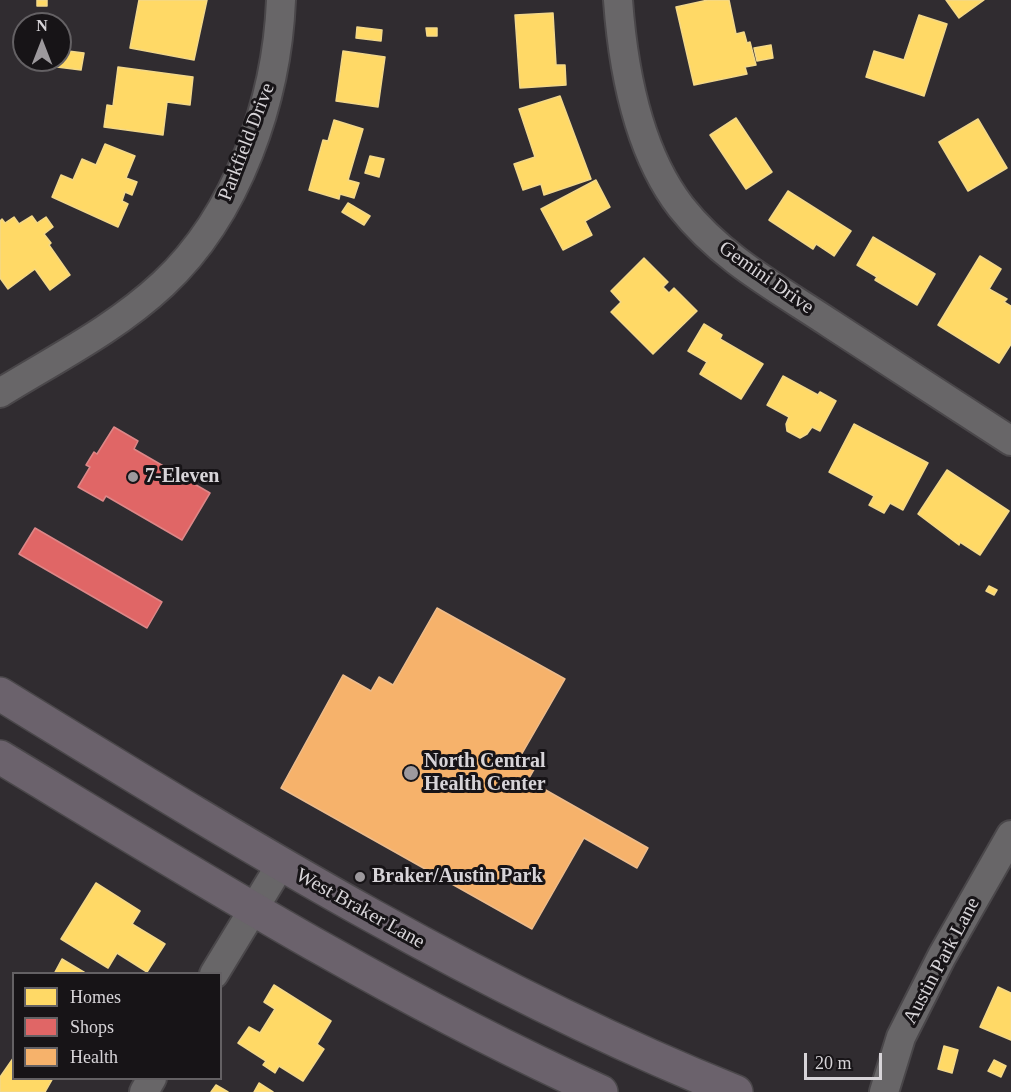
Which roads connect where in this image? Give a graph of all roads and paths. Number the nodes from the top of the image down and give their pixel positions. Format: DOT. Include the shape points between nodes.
graph roads {
  1 [pos="281,0"];
  2 [pos="618,0"];
  3 [pos="0,393"];
  4 [pos="1011,441"];
  5 [pos="0,694"];
  6 [pos="0,757"];
  7 [pos="1010,838"];
  8 [pos="280,864"];
  9 [pos="253,909"];
  10 [pos="215,972"];
  11 [pos="601,1092"];
  12 [pos="736,1092"];
  13 [pos="884,1092"];
  1 -- 3 [label="street, Parkfield Drive" via="279,40 268,97 224,204 199,242 164,284 122,319"];
  2 -- 4 [label="street, Gemini Drive" via="621,42 634,100 653,159 681,206 726,255"];
  5 -- 8 [label="main road, West Braker Lane"];
  6 -- 9 [label="main road"];
  7 -- 13 [label="street, Austin Park Lane" via="901,1037"];
  8 -- 9 [label="street"];
  8 -- 12 [label="main road, West Braker Lane" via="550,1010"];
  9 -- 10 [label="street"];
  9 -- 11 [label="main road" via="439,1013"];
}
